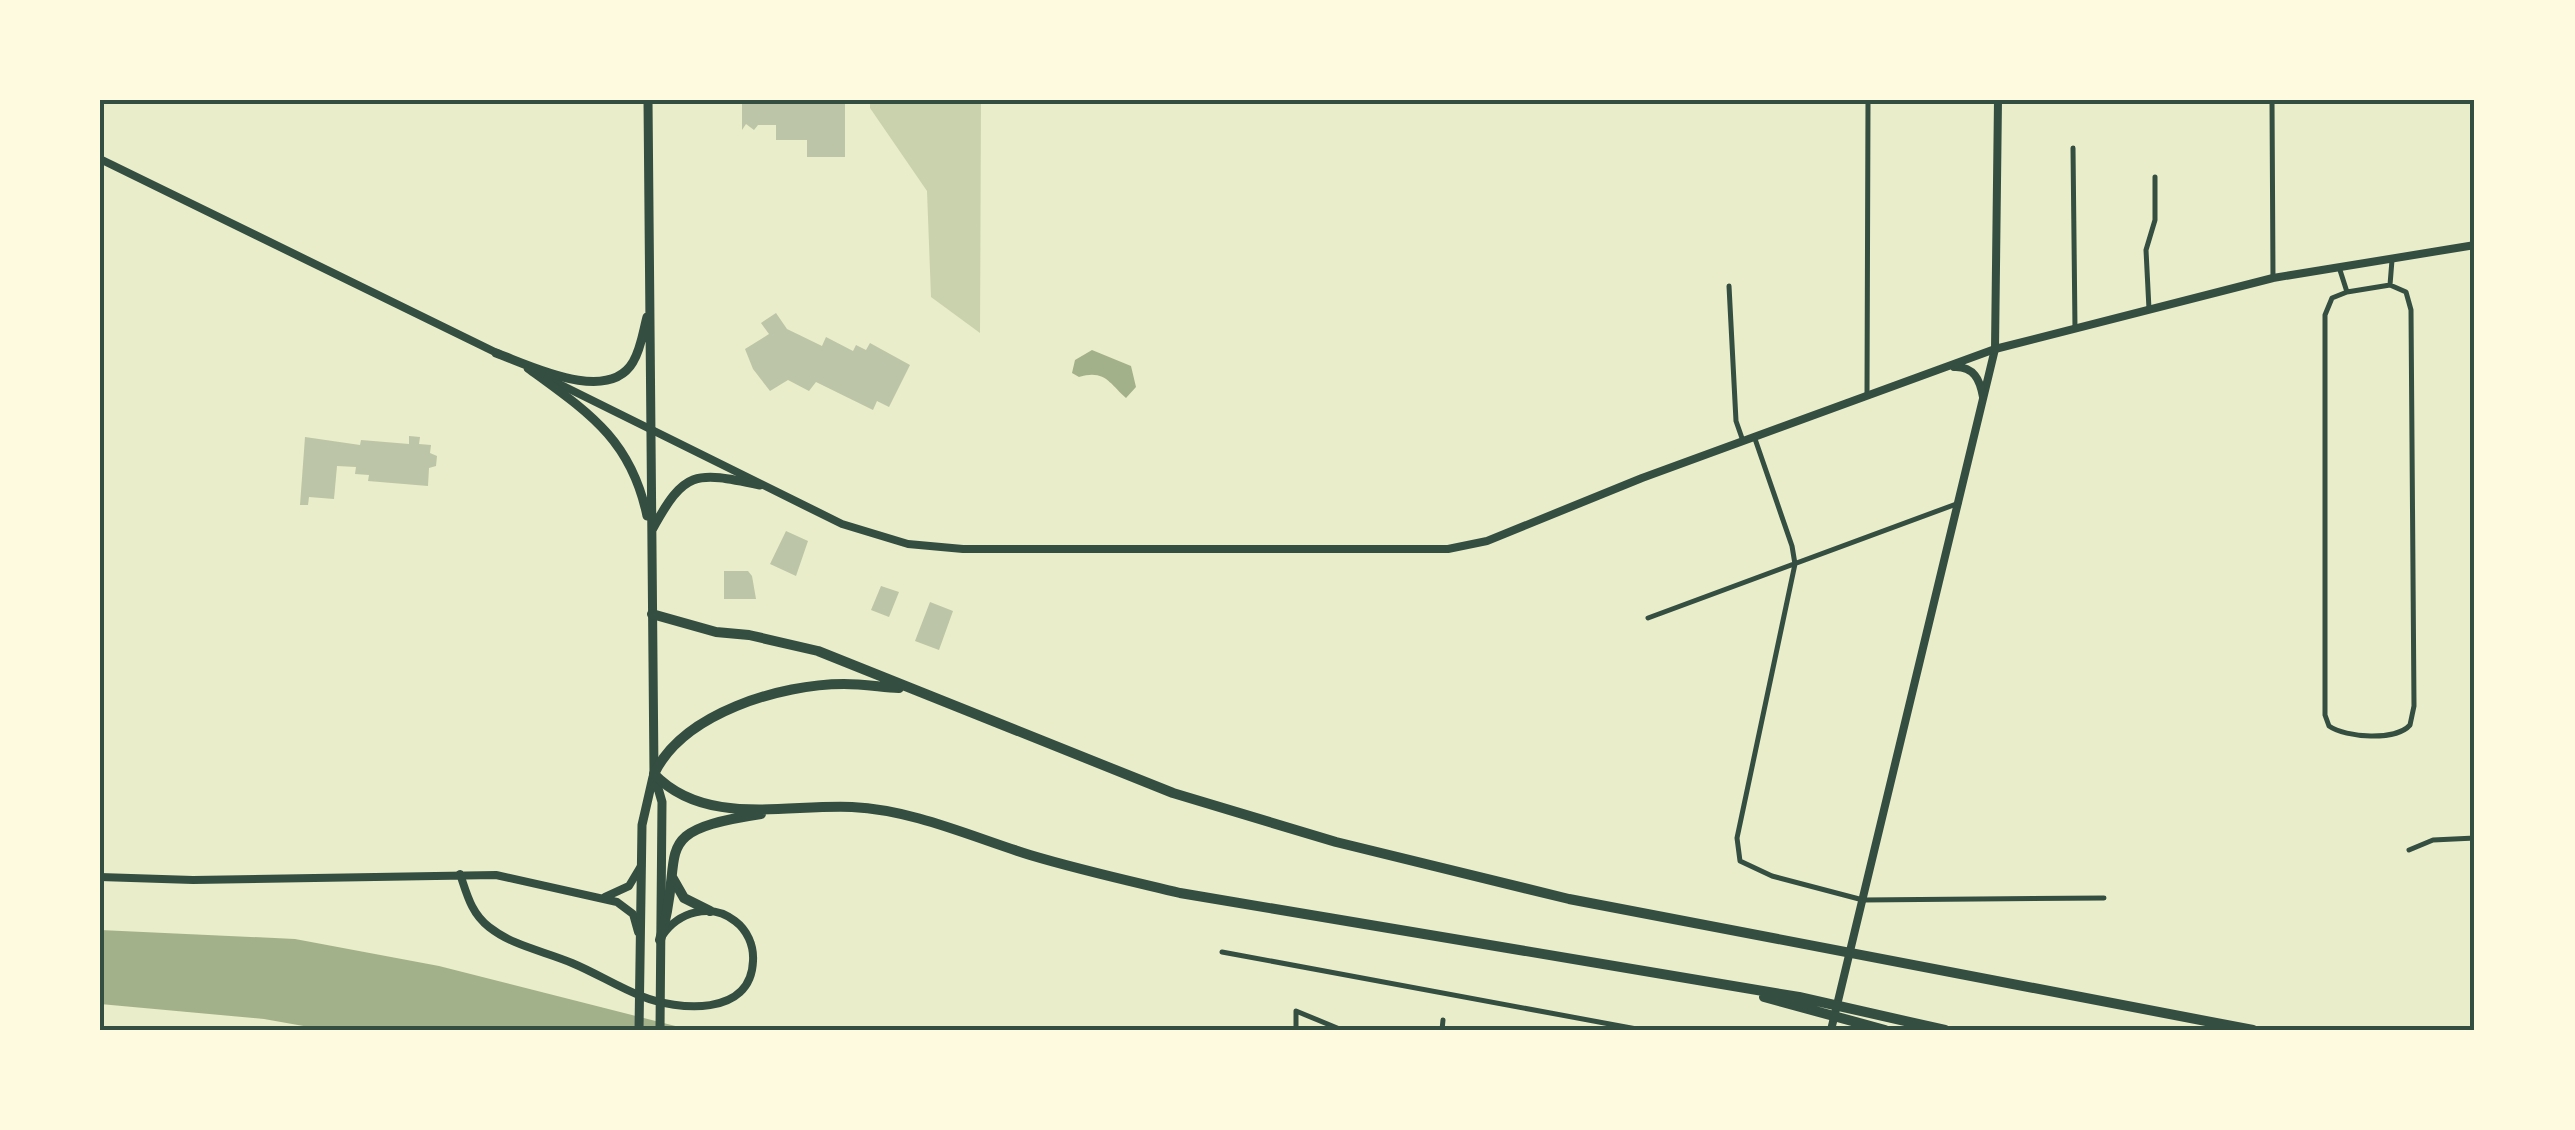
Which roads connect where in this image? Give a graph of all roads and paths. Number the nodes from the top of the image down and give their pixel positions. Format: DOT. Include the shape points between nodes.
graph roads {
  1 [pos="648,100"];
  2 [pos="1868,100"];
  3 [pos="1998,100"];
  4 [pos="2272,100"];
  5 [pos="2073,148"];
  6 [pos="100,159"];
  7 [pos="2154,178"];
  8 [pos="2475,245"];
  9 [pos="2392,258"];
  10 [pos="2339,267"];
  11 [pos="2273,278"];
  12 [pos="2390,284"];
  13 [pos="1729,286"];
  14 [pos="2347,292"];
  15 [pos="650,305"];
  16 [pos="2150,309"];
  17 [pos="2075,329"];
  18 [pos="1995,348"];
  19 [pos="496,353"];
  20 [pos="528,368"];
  21 [pos="1940,369"];
  22 [pos="1867,395"];
  23 [pos="1983,398"];
  24 [pos="651,428"];
  25 [pos="1754,436"];
  26 [pos="1743,441"];
  27 [pos="760,485"];
  28 [pos="1959,503"];
  29 [pos="650,532"];
  30 [pos="1795,564"];
  31 [pos="652,614"];
  32 [pos="1648,618"];
  33 [pos="906,689"];
  34 [pos="654,774"];
  35 [pos="802,808"];
  36 [pos="2475,838"];
  37 [pos="2409,850"];
  38 [pos="641,866"];
  39 [pos="460,874"];
  40 [pos="671,874"];
  41 [pos="100,877"];
  42 [pos="590,896"];
  43 [pos="2104,898"];
  44 [pos="1863,900"];
  45 [pos="710,911"];
  46 [pos="638,936"];
  47 [pos="659,944"];
  48 [pos="1222,952"];
  49 [pos="1799,1001"];
  50 [pos="2144,1008"];
  51 [pos="1443,1020"];
  52 [pos="639,1030"];
  53 [pos="660,1030"];
  54 [pos="1296,1030"];
  55 [pos="1342,1030"];
  56 [pos="1442,1030"];
  57 [pos="1642,1030"];
  58 [pos="1831,1030"];
  59 [pos="1885,1030"];
  60 [pos="1945,1030"];
  61 [pos="2252,1030"];
  62 [pos="2261,1030"];
  1 -- 15 [label="main road"];
  2 -- 22 [label="street"];
  3 -- 18 [label="main road"];
  4 -- 11 [label="street"];
  5 -- 17 [label="street"];
  6 -- 19 [label="main road"];
  7 -- 16 [label="street" via="2155,220 2146,250"];
  8 -- 9 [label="main road"];
  9 -- 10 [label="main road"];
  9 -- 12 [label="street"];
  10 -- 11 [label="main road"];
  10 -- 14 [label="street"];
  11 -- 16 [label="main road"];
  12 -- 14 [label="street"];
  12 -- 14 [label="street" via="2406,292 2411,310 2414,706 2408,728 2393,734 2333,729 2325,707 2325,315 2332,298"];
  13 -- 26 [label="street" via="1736,421"];
  15 -- 19 [label="main road" via="632,364 616,377 567,379"];
  15 -- 24 [label="main road"];
  16 -- 17 [label="main road"];
  17 -- 18 [label="main road"];
  18 -- 21 [label="main road"];
  18 -- 23 [label="main road"];
  19 -- 20 [label="main road"];
  20 -- 24 [label="main road"];
  20 -- 29 [label="main road" via="614,437 633,472"];
  21 -- 22 [label="main road"];
  21 -- 23 [label="main road" via="1967,368"];
  22 -- 25 [label="main road"];
  23 -- 28 [label="main road"];
  24 -- 27 [label="main road"];
  24 -- 29 [label="main road"];
  25 -- 26 [label="main road"];
  25 -- 30 [label="street"];
  26 -- 27 [label="main road" via="1506,534 1448,549 938,548 858,530"];
  27 -- 29 [label="main road" via="712,476 688,482 670,496"];
  28 -- 30 [label="street"];
  28 -- 44 [label="main road"];
  29 -- 31 [label="main road"];
  30 -- 32 [label="street"];
  30 -- 44 [label="street" via="1736,846 1749,868"];
  31 -- 33 [label="highway" via="818,651"];
  31 -- 34 [label="main road"];
  33 -- 34 [label="highway" via="843,684 752,700 689,733"];
  33 -- 50 [label="highway" via="1254,820 1569,899"];
  34 -- 35 [label="highway" via="693,802"];
  34 -- 38 [label="main road"];
  34 -- 47 [label="main road" via="662,802"];
  35 -- 40 [label="highway" via="698,827 678,842"];
  35 -- 49 [label="highway" via="854,807 933,822 1180,893"];
  36 -- 37 [label="street" via="2434,840"];
  38 -- 42 [label="main road" via="622,892"];
  38 -- 46 [label="main road"];
  39 -- 41 [label="main road"];
  39 -- 42 [label="main road" via="520,879"];
  39 -- 45 [label="main road" via="477,916 502,936 664,1003 716,1005 736,996 750,978 754,956 747,934 731,918"];
  40 -- 45 [label="highway" via="680,894"];
  40 -- 47 [label="highway"];
  42 -- 46 [label="main road" via="627,908"];
  43 -- 44 [label="street"];
  44 -- 58 [label="main road"];
  45 -- 47 [label="main road" via="672,923"];
  46 -- 52 [label="main road"];
  47 -- 53 [label="main road"];
  48 -- 57 [label="street"];
  49 -- 59 [label="highway"];
  49 -- 60 [label="highway"];
  50 -- 61 [label="highway"];
  50 -- 62 [label="highway"];
  51 -- 56 [label="street"];
  54 -- 55 [label="street" via="1296,1010"];
}
